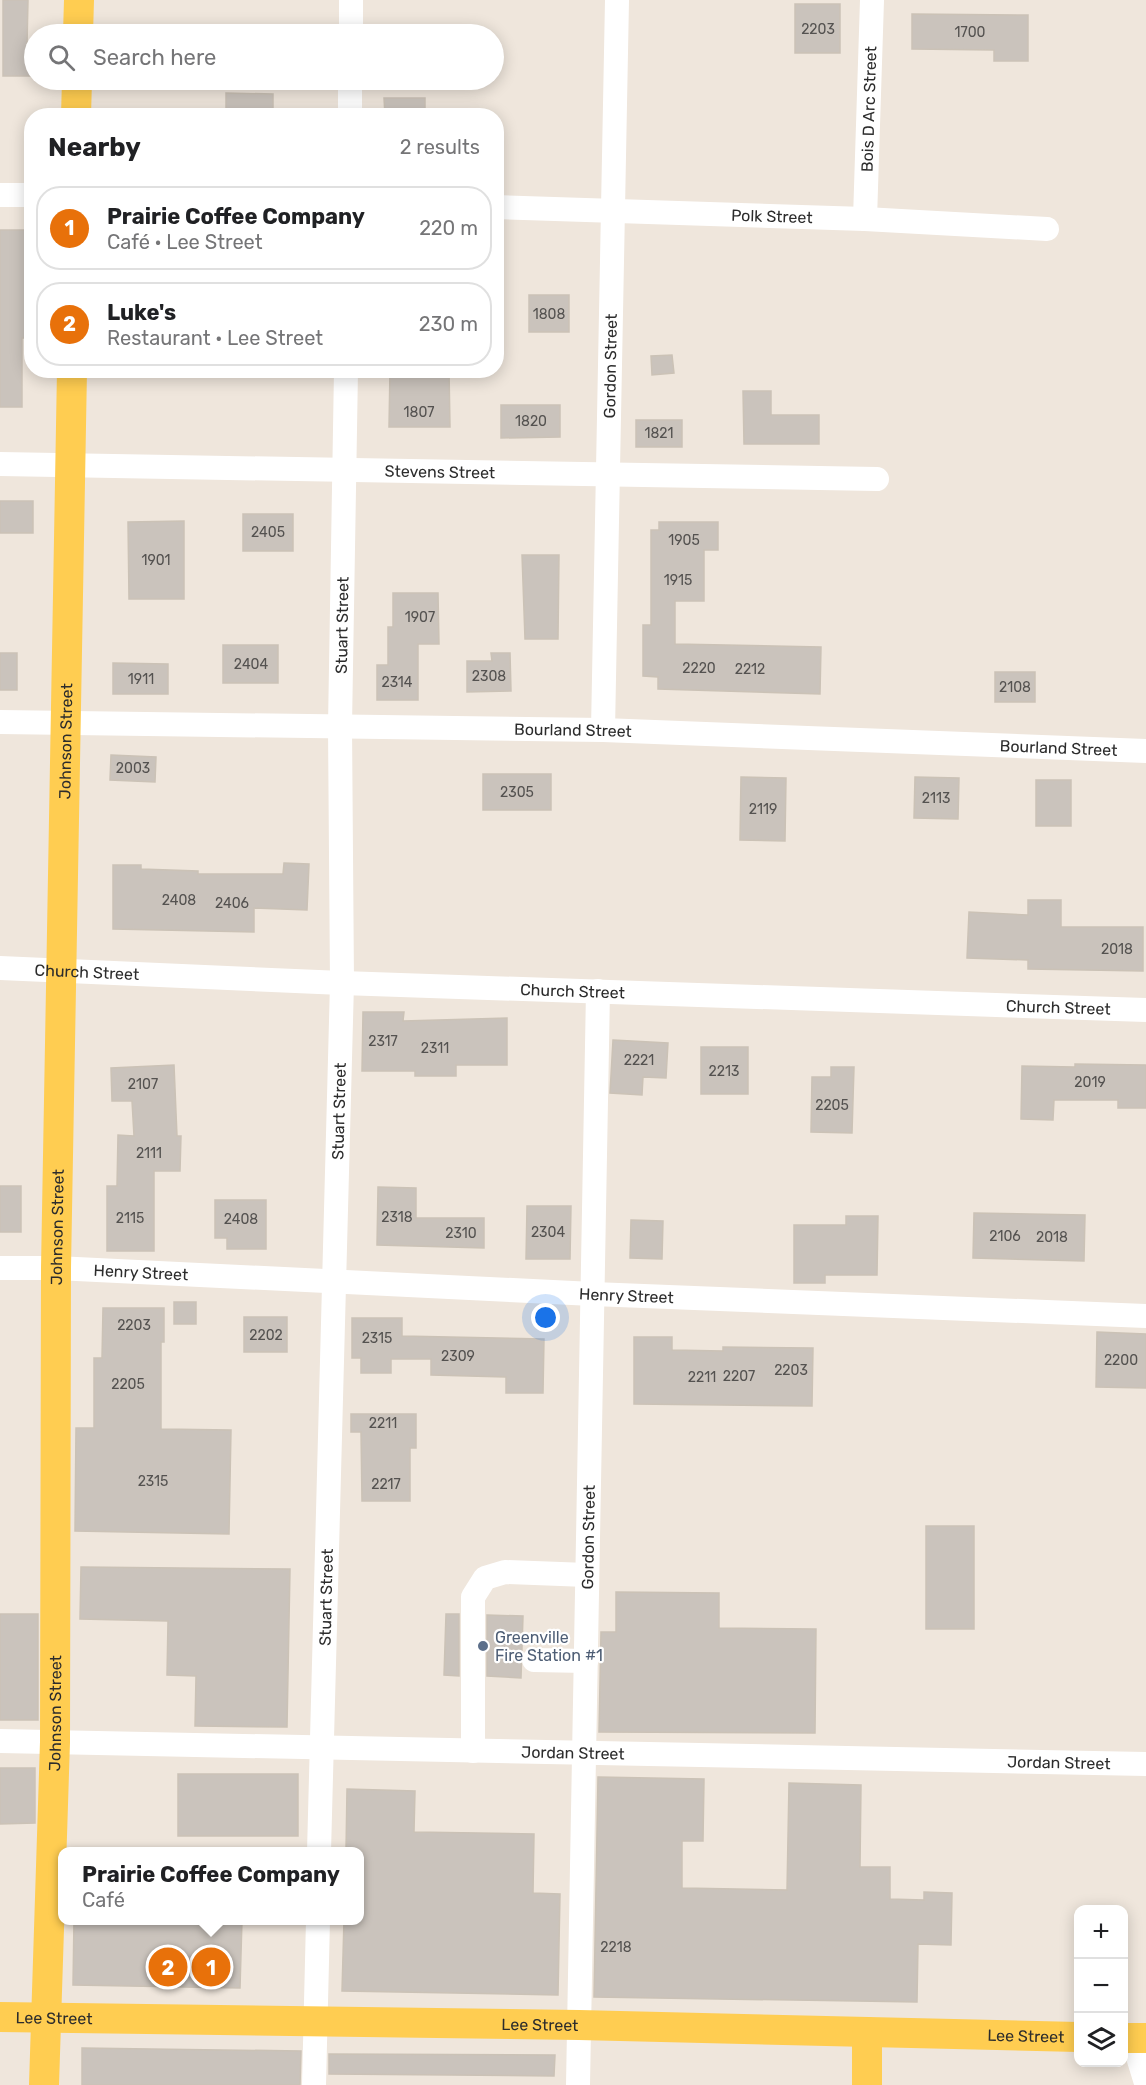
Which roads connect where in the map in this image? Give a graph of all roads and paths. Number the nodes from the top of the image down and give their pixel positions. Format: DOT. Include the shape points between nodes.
graph roads {
  1 [pos="79,0"];
  2 [pos="351,0"];
  3 [pos="617,0"];
  4 [pos="872,0"];
  5 [pos="78,24"];
  6 [pos="351,24"];
  7 [pos="77,90"];
  8 [pos="350,90"];
  9 [pos="76,108"];
  10 [pos="350,108"];
  11 [pos="0,195"];
  12 [pos="24,195"];
  13 [pos="504,207"];
  14 [pos="613,212"];
  15 [pos="865,219"];
  16 [pos="1047,229"];
  17 [pos="72,378"];
  18 [pos="346,378"];
  19 [pos="0,464"];
  20 [pos="70,465"];
  21 [pos="344,470"];
  22 [pos="608,474"];
  23 [pos="877,479"];
  24 [pos="0,722"];
  25 [pos="65,723"];
  26 [pos="340,726"];
  27 [pos="603,730"];
  28 [pos="1146,751"];
  29 [pos="0,968"];
  30 [pos="60,970"];
  31 [pos="342,982"];
  32 [pos="598,991"];
  33 [pos="1146,1010"];
  34 [pos="0,1268"];
  35 [pos="56,1268"];
  36 [pos="335,1283"];
  37 [pos="593,1294"];
  38 [pos="1146,1316"];
  39 [pos="587,1575"];
  40 [pos="534,1660"];
  41 [pos="586,1661"];
  42 [pos="0,1741"];
  43 [pos="55,1742"];
  44 [pos="322,1749"];
  45 [pos="473,1751"];
  46 [pos="584,1754"];
  47 [pos="1146,1764"];
  48 [pos="320,1847"];
  49 [pos="318,1925"];
  50 [pos="0,2017"];
  51 [pos="46,2018"];
  52 [pos="315,2022"];
  53 [pos="579,2025"];
  54 [pos="867,2032"];
  55 [pos="1074,2037"];
  56 [pos="1136,2038"];
  57 [pos="1146,2083"];
  58 [pos="44,2085"];
  59 [pos="314,2085"];
  60 [pos="578,2085"];
  61 [pos="867,2085"];
  1 -- 5 [label="main road"];
  2 -- 6 [label="street"];
  3 -- 14 [label="street, Gordon Street"];
  4 -- 15 [label="street, Bois D Arc Street"];
  7 -- 9 [label="main road"];
  8 -- 10 [label="street"];
  11 -- 12 [label="street"];
  13 -- 14 [label="street, Polk Street"];
  14 -- 15 [label="street, Polk Street"];
  14 -- 22 [label="street, Gordon Street"];
  15 -- 16 [label="street, Polk Street"];
  17 -- 20 [label="main road, Johnson Street"];
  18 -- 21 [label="street, Stuart Street"];
  19 -- 20 [label="street, Stevens Street"];
  20 -- 21 [label="street, Stevens Street"];
  20 -- 25 [label="main road, Johnson Street"];
  21 -- 22 [label="street, Stevens Street"];
  21 -- 26 [label="street, Stuart Street"];
  22 -- 23 [label="street, Stevens Street"];
  22 -- 27 [label="street, Gordon Street"];
  24 -- 25 [label="street, Bourland Street"];
  25 -- 26 [label="street, Bourland Street"];
  25 -- 30 [label="main road, Johnson Street"];
  26 -- 27 [label="street, Bourland Street"];
  26 -- 31 [label="street, Stuart Street"];
  27 -- 28 [label="street, Bourland Street"];
  29 -- 30 [label="street, Church Street"];
  30 -- 31 [label="street, Church Street"];
  30 -- 35 [label="main road, Johnson Street"];
  31 -- 32 [label="street, Church Street"];
  31 -- 36 [label="street, Stuart Street"];
  32 -- 33 [label="street, Church Street"];
  32 -- 37 [label="street, Gordon Street"];
  34 -- 35 [label="street, Henry Street"];
  35 -- 36 [label="street, Henry Street"];
  35 -- 43 [label="main road, Johnson Street"];
  36 -- 37 [label="street, Henry Street"];
  36 -- 44 [label="street, Stuart Street"];
  37 -- 38 [label="street, Henry Street"];
  37 -- 39 [label="street, Gordon Street"];
  39 -- 41 [label="street, Gordon Street"];
  39 -- 45 [label="street" via="505,1572 485,1578 473,1597"];
  40 -- 41 [label="street"];
  41 -- 46 [label="street, Gordon Street"];
  42 -- 43 [label="street, Jordan Street"];
  43 -- 44 [label="street, Jordan Street"];
  43 -- 51 [label="main road, Johnson Street"];
  44 -- 45 [label="street, Jordan Street"];
  44 -- 48 [label="street, Stuart Street"];
  45 -- 46 [label="street, Jordan Street"];
  46 -- 47 [label="street, Jordan Street"];
  46 -- 53 [label="street, Gordon Street"];
  49 -- 52 [label="street"];
  50 -- 51 [label="main road, Lee Street"];
  51 -- 52 [label="main road, Lee Street"];
  51 -- 58 [label="main road, Johnson Street"];
  52 -- 53 [label="main road, Lee Street"];
  52 -- 59 [label="street"];
  53 -- 54 [label="main road, Lee Street"];
  53 -- 60 [label="street, Gordon Street"];
  54 -- 55 [label="main road, Lee Street"];
  54 -- 61 [label="main road"];
  56 -- 57 [label="street"];
}
